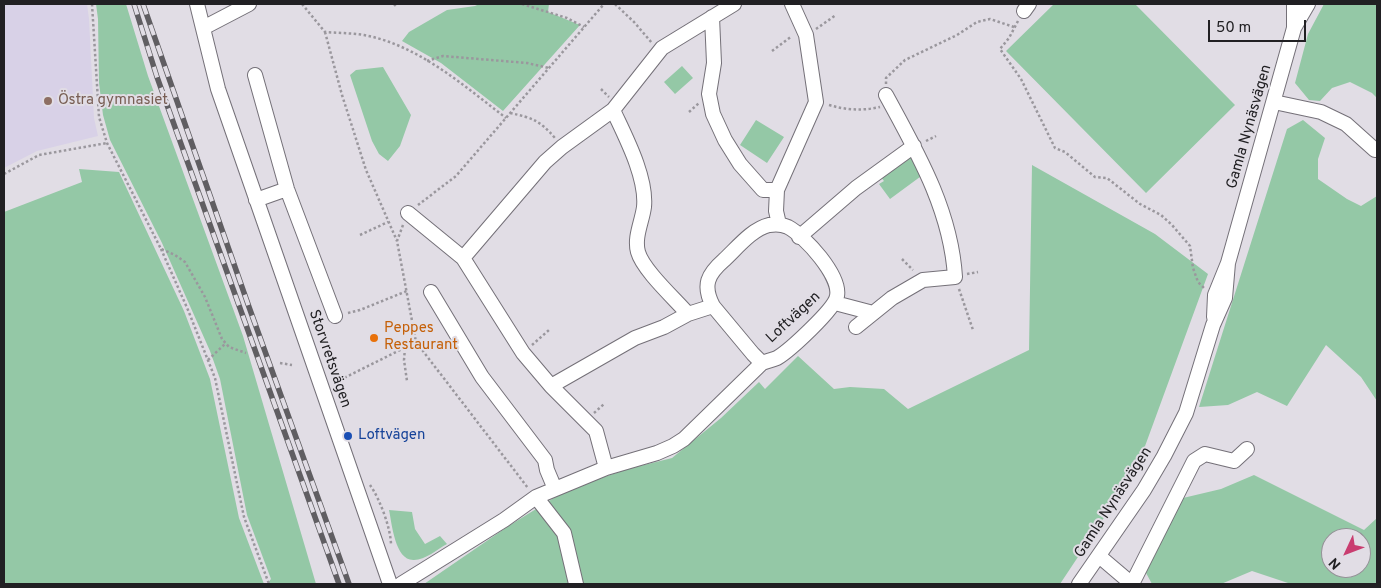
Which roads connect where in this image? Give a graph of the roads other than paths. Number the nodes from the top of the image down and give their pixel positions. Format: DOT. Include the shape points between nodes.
graph roads {
  1 [pos="197,4"];
  2 [pos="250,4"];
  3 [pos="734,4"];
  4 [pos="792,4"];
  5 [pos="1294,4"];
  6 [pos="1308,4"];
  7 [pos="712,17"];
  8 [pos="203,28"];
  9 [pos="1294,28"];
  10 [pos="255,75"];
  11 [pos="888,100"];
  12 [pos="1274,102"];
  13 [pos="613,110"];
  14 [pos="914,146"];
  15 [pos="1375,150"];
  16 [pos="287,189"];
  17 [pos="777,190"];
  18 [pos="256,200"];
  19 [pos="408,213"];
  20 [pos="779,224"];
  21 [pos="799,236"];
  22 [pos="463,258"];
  23 [pos="431,292"];
  24 [pos="835,303"];
  25 [pos="712,306"];
  26 [pos="872,313"];
  27 [pos="688,314"];
  28 [pos="335,316"];
  29 [pos="856,327"];
  30 [pos="762,363"];
  31 [pos="552,386"];
  32 [pos="1247,449"];
  33 [pos="606,468"];
  34 [pos="555,489"];
  35 [pos="536,497"];
  36 [pos="1099,556"];
  37 [pos="390,584"];
  38 [pos="401,584"];
  39 [pos="576,584"];
  40 [pos="1079,584"];
  41 [pos="1132,584"];
  1 -- 8 [label="street, Storvretsvägen"];
  2 -- 8 [label="street"];
  3 -- 7 [label="street"];
  4 -- 17 [label="street" via="804,31 816,102"];
  5 -- 9 [label="street, Gamla Nynäsvägen"];
  6 -- 9 [label="street, Gamla Nynäsvägen"];
  7 -- 13 [label="street" via="662,48"];
  7 -- 17 [label="street" via="714,63 709,94 713,114 724,140 740,164 763,190"];
  8 -- 18 [label="street, Storvretsvägen" via="218,89"];
  9 -- 12 [label="street, Gamla Nynäsvägen"];
  10 -- 16 [label="street, Storvretsvägen"];
  11 -- 14 [label="street"];
  12 -- 15 [label="street" via="1330,116 1346,124"];
  12 -- 36 [label="street, Gamla Nynäsvägen" via="1228,263 1214,295 1213,325 1186,413 1144,490"];
  13 -- 22 [label="street" via="545,162"];
  13 -- 27 [label="street" via="634,155 643,192 638,252 644,264"];
  14 -- 21 [label="street" via="856,188"];
  14 -- 26 [label="street" via="943,214 955,277 923,280"];
  16 -- 18 [label="street"];
  16 -- 28 [label="street, Storvretsvägen"];
  17 -- 20 [label="street"];
  18 -- 37 [label="street, Storvretsvägen"];
  19 -- 22 [label="street"];
  20 -- 21 [label="street, Loftvägen"];
  20 -- 25 [label="street" via="756,230 718,266 706,288"];
  21 -- 24 [label="street, Loftvägen" via="831,271 838,295"];
  22 -- 31 [label="street" via="523,353"];
  23 -- 34 [label="street" via="482,377 545,460"];
  24 -- 26 [label="street"];
  24 -- 30 [label="street, Loftvägen" via="802,338 777,357"];
  25 -- 27 [label="street"];
  25 -- 30 [label="street, Loftvägen"];
  26 -- 29 [label="street"];
  27 -- 31 [label="street" via="635,338"];
  30 -- 33 [label="street, Loftvägen" via="684,439 657,453"];
  31 -- 33 [label="street" via="596,432"];
  32 -- 41 [label="street" via="1234,460 1205,454 1194,461"];
  33 -- 34 [label="street, Loftvägen"];
  34 -- 35 [label="street, Loftvägen"];
  35 -- 38 [label="street, Loftvägen"];
  35 -- 39 [label="street" via="564,533"];
  36 -- 40 [label="street, Gamla Nynäsvägen"];
  36 -- 41 [label="street"];
}
